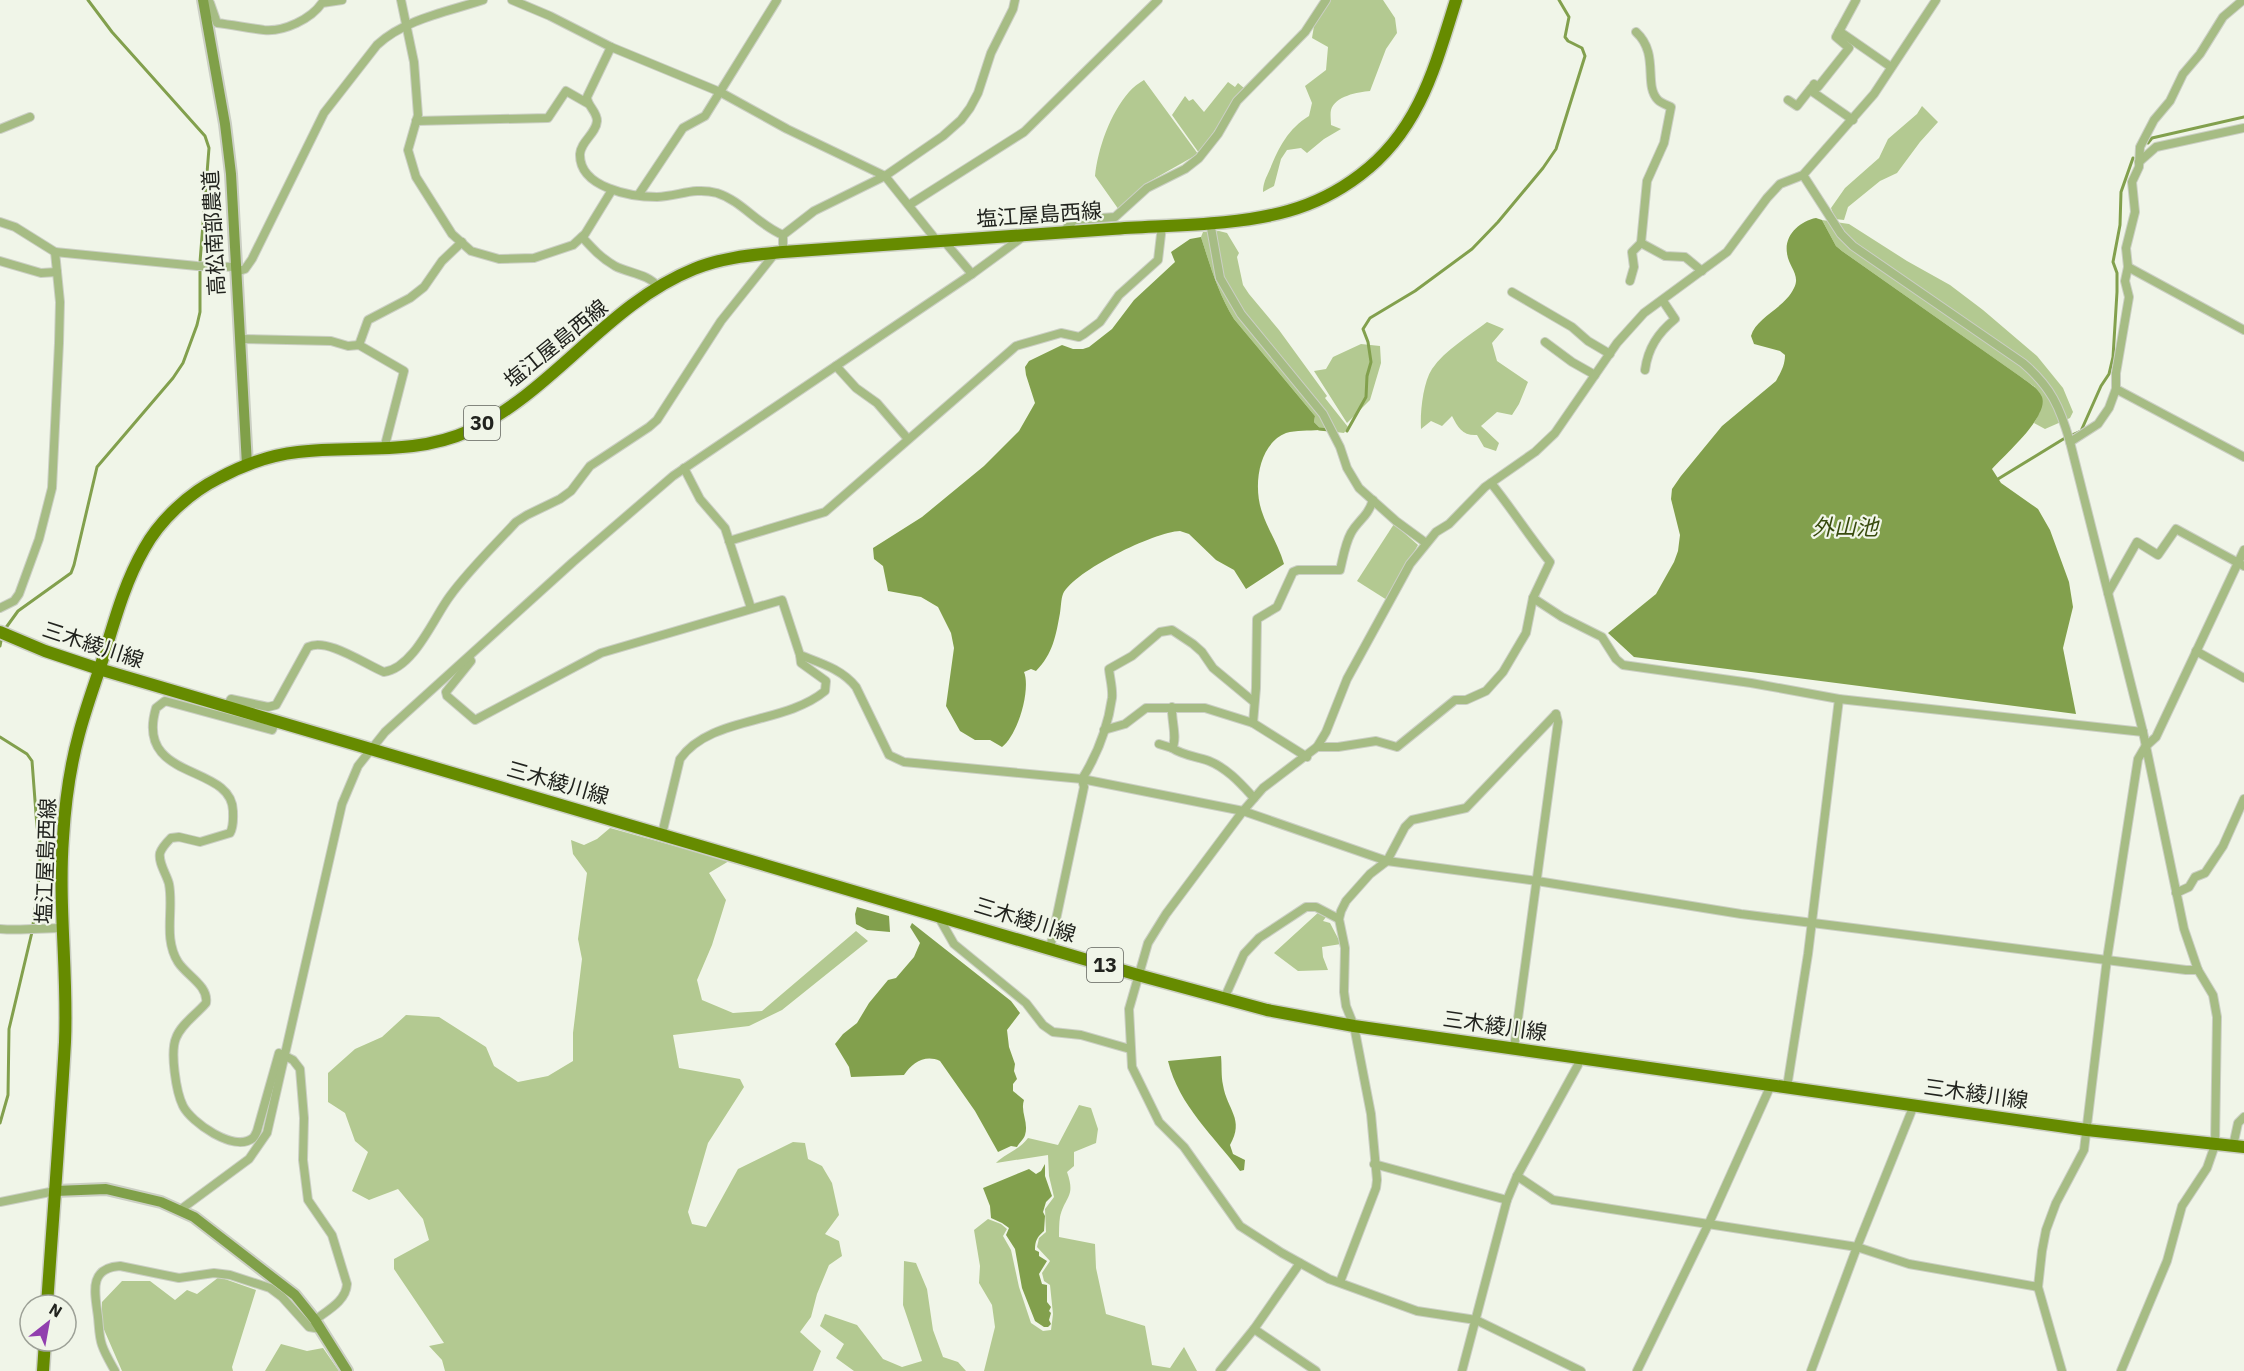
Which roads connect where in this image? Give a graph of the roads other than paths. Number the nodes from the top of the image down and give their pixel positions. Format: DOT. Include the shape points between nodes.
graph roads {
  1 [pos="203,0"];
  2 [pos="342,0"];
  3 [pos="401,0"];
  4 [pos="483,0"];
  5 [pos="512,0"];
  6 [pos="777,0"];
  7 [pos="1015,0"];
  8 [pos="1158,0"];
  9 [pos="1326,0"];
  10 [pos="1456,0"];
  11 [pos="1856,0"];
  12 [pos="1936,0"];
  13 [pos="2243,0"];
  14 [pos="406,25"];
  15 [pos="1839,31"];
  16 [pos="1636,32"];
  17 [pos="611,47"];
  18 [pos="1891,67"];
  19 [pos="1813,85"];
  20 [pos="720,92"];
  21 [pos="1788,100"];
  22 [pos="587,103"];
  23 [pos="30,117"];
  24 [pos="1853,120"];
  25 [pos="416,121"];
  26 [pos="0,129"];
  27 [pos="2243,129"];
  28 [pos="2139,162"];
  29 [pos="1803,175"];
  30 [pos="885,176"];
  31 [pos="612,190"];
  32 [pos="639,194"];
  33 [pos="909,205"];
  34 [pos="0,222"];
  35 [pos="1210,222"];
  36 [pos="1162,226"];
  37 [pos="1062,232"];
  38 [pos="783,235"];
  39 [pos="1025,236"];
  40 [pos="582,237"];
  41 [pos="940,241"];
  42 [pos="462,242"];
  43 [pos="1641,243"];
  44 [pos="55,252"];
  45 [pos="779,252"];
  46 [pos="0,261"];
  47 [pos="2128,267"];
  48 [pos="236,270"];
  49 [pos="1702,271"];
  50 [pos="57,272"];
  51 [pos="972,274"];
  52 [pos="1630,281"];
  53 [pos="658,287"];
  54 [pos="1512,292"];
  55 [pos="1663,301"];
  56 [pos="2244,330"];
  57 [pos="240,339"];
  58 [pos="1545,342"];
  59 [pos="359,345"];
  60 [pos="1610,354"];
  61 [pos="836,366"];
  62 [pos="1645,370"];
  63 [pos="1595,375"];
  64 [pos="2116,389"];
  65 [pos="908,440"];
  66 [pos="2070,442"];
  67 [pos="384,449"];
  68 [pos="2244,457"];
  69 [pos="247,465"];
  70 [pos="684,468"];
  71 [pos="1491,483"];
  72 [pos="1373,500"];
  73 [pos="729,542"];
  74 [pos="1426,543"];
  75 [pos="2244,550"];
  76 [pos="2241,564"];
  77 [pos="2108,593"];
  78 [pos="1533,598"];
  79 [pos="0,608"];
  80 [pos="751,608"];
  81 [pos="0,632"];
  82 [pos="2196,651"];
  83 [pos="800,655"];
  84 [pos="469,657"];
  85 [pos="99,669"];
  86 [pos="2244,678"];
  87 [pos="1839,699"];
  88 [pos="1254,702"];
  89 [pos="227,706"];
  90 [pos="1172,707"];
  91 [pos="276,721"];
  92 [pos="1253,723"];
  93 [pos="1104,730"];
  94 [pos="2143,732"];
  95 [pos="1159,744"];
  96 [pos="1317,747"];
  97 [pos="2145,747"];
  98 [pos="371,748"];
  99 [pos="1172,748"];
  100 [pos="1307,757"];
  101 [pos="1082,778"];
  102 [pos="1254,798"];
  103 [pos="2244,798"];
  104 [pos="1243,811"];
  105 [pos="662,834"];
  106 [pos="1387,861"];
  107 [pos="1537,881"];
  108 [pos="2176,893"];
  109 [pos="938,915"];
  110 [pos="1339,919"];
  111 [pos="1812,923"];
  112 [pos="63,928"];
  113 [pos="0,929"];
  114 [pos="1050,948"];
  115 [pos="2107,959"];
  116 [pos="2198,970"];
  117 [pos="1138,975"];
  118 [pos="1224,999"];
  119 [pos="1354,1026"];
  120 [pos="1514,1048"];
  121 [pos="1130,1049"];
  122 [pos="284,1055"];
  123 [pos="1578,1058"];
  124 [pos="1771,1085"];
  125 [pos="1787,1086"];
  126 [pos="1914,1105"];
  127 [pos="2244,1117"];
  128 [pos="2087,1130"];
  129 [pos="2215,1145"];
  130 [pos="2238,1146"];
  131 [pos="1374,1164"];
  132 [pos="1516,1176"];
  133 [pos="55,1191"];
  134 [pos="1507,1200"];
  135 [pos="0,1202"];
  136 [pos="180,1210"];
  137 [pos="1709,1223"];
  138 [pos="1857,1247"];
  139 [pos="1300,1263"];
  140 [pos="1340,1281"];
  141 [pos="2038,1287"];
  142 [pos="48,1293"];
  143 [pos="1476,1320"];
  144 [pos="318,1324"];
  145 [pos="1254,1329"];
  146 [pos="44,1353"];
  147 [pos="43,1371"];
  148 [pos="115,1371"];
  149 [pos="347,1371"];
  150 [pos="1220,1371"];
  151 [pos="1316,1371"];
  152 [pos="1462,1371"];
  153 [pos="1581,1371"];
  154 [pos="1638,1371"];
  155 [pos="1811,1371"];
  156 [pos="2062,1371"];
  157 [pos="2121,1371"];
  1 -- 2 [label="street" via="210,3 217,24 265,30 280,29 302,20 322,3"];
  1 -- 48 [label="street, 高松南部農道" via="226,135"];
  3 -- 14 [label="street"];
  4 -- 14 [label="street"];
  5 -- 17 [label="street"];
  6 -- 20 [label="street"];
  7 -- 30 [label="street" via="970,108 943,136"];
  8 -- 33 [label="street" via="1024,132"];
  9 -- 37 [label="street" via="1305,32 1237,101 1199,158 1147,188 1115,218 1074,220"];
  10 -- 35 [label="main road, 塩江屋島西線 / 30" via="1416,112 1391,146 1361,175 1324,198 1287,212"];
  11 -- 15 [label="street"];
  12 -- 18 [label="street"];
  13 -- 28 [label="street" via="2223,17 2183,74 2140,147"];
  14 -- 25 [label="street" via="414,62"];
  14 -- 48 [label="street" via="377,45 337,96 319,123 252,259 245,269"];
  15 -- 18 [label="street"];
  15 -- 19 [label="street" via="1836,37 1849,48 1818,87"];
  16 -- 43 [label="street" via="1648,51 1651,86 1658,100 1671,107 1664,143 1647,181"];
  17 -- 20 [label="street"];
  17 -- 22 [label="street"];
  18 -- 24 [label="street"];
  19 -- 21 [label="street" via="1797,106"];
  19 -- 24 [label="street"];
  20 -- 30 [label="street"];
  20 -- 32 [label="street" via="705,116 683,128"];
  22 -- 25 [label="street" via="566,91 548,118"];
  22 -- 31 [label="street" via="597,121 582,145 582,164 593,181"];
  23 -- 26 [label="street"];
  24 -- 29 [label="street"];
  25 -- 42 [label="street" via="408,150 416,177 452,234"];
  27 -- 28 [label="street" via="2156,147"];
  28 -- 47 [label="street" via="2132,182 2135,212 2126,248"];
  29 -- 49 [label="street" via="1780,184 1727,252"];
  29 -- 66 [label="street" via="1853,246 2041,378 2063,417"];
  30 -- 33 [label="street"];
  30 -- 38 [label="street" via="814,211"];
  31 -- 32 [label="street"];
  31 -- 40 [label="street"];
  32 -- 38 [label="street" via="657,197 695,190 716,193"];
  33 -- 41 [label="street"];
  34 -- 44 [label="street"];
  35 -- 36 [label="main road, 塩江屋島西線 / 30"];
  35 -- 72 [label="street" via="1227,291 1241,314 1323,414 1347,468 1359,488"];
  36 -- 37 [label="main road, 塩江屋島西線 / 30"];
  36 -- 65 [label="street" via="1158,260 1119,295 1100,322 1079,337 1061,333 1016,346"];
  37 -- 39 [label="main road, 塩江屋島西線 / 30"];
  38 -- 45 [label="street"];
  39 -- 41 [label="main road, 塩江屋島西線 / 30"];
  39 -- 51 [label="street"];
  40 -- 42 [label="street" via="573,245 534,258 499,259 471,251"];
  40 -- 53 [label="street" via="601,257 648,278"];
  41 -- 45 [label="main road, 塩江屋島西線 / 30"];
  41 -- 51 [label="street"];
  42 -- 59 [label="street" via="442,261 424,287 368,320"];
  43 -- 49 [label="street" via="1665,256 1685,257"];
  43 -- 52 [label="street" via="1632,252 1634,267"];
  44 -- 48 [label="street"];
  44 -- 50 [label="street"];
  45 -- 53 [label="main road, 塩江屋島西線 / 30" via="731,257"];
  45 -- 89 [label="street" via="721,321 657,420 590,466 560,499 516,522 451,595 407,659 384,672 346,653 313,644 276,705 268,707 231,699"];
  46 -- 50 [label="street" via="41,273"];
  47 -- 56 [label="street"];
  47 -- 64 [label="street" via="2129,297"];
  48 -- 57 [label="street, 高松南部農道"];
  49 -- 55 [label="street"];
  50 -- 79 [label="street" via="60,302 52,488 19,594"];
  51 -- 61 [label="street"];
  53 -- 67 [label="main road, 塩江屋島西線 / 30" via="503,413 466,432 429,443"];
  54 -- 60 [label="street"];
  55 -- 60 [label="street" via="1644,313"];
  55 -- 62 [label="street" via="1675,319 1659,333"];
  57 -- 59 [label="street"];
  57 -- 69 [label="street, 高松南部農道"];
  58 -- 63 [label="street"];
  59 -- 67 [label="street" via="404,371"];
  60 -- 63 [label="street"];
  61 -- 65 [label="street" via="877,403"];
  61 -- 70 [label="street"];
  63 -- 71 [label="street" via="1555,433"];
  64 -- 66 [label="street" via="2098,424"];
  64 -- 68 [label="street"];
  65 -- 73 [label="street" via="825,512"];
  66 -- 77 [label="street"];
  67 -- 69 [label="main road, 塩江屋島西線 / 30" via="298,452"];
  69 -- 85 [label="main road, 塩江屋島西線 / 30" via="205,486 157,529 128,581"];
  70 -- 73 [label="street" via="700,499 725,528"];
  70 -- 84 [label="street"];
  71 -- 74 [label="street"];
  71 -- 78 [label="street" via="1550,562"];
  72 -- 74 [label="street"];
  72 -- 88 [label="street" via="1369,513 1347,541 1340,570 1293,572 1277,607 1257,619"];
  73 -- 80 [label="street"];
  74 -- 96 [label="street" via="1410,564 1347,679"];
  75 -- 76 [label="street"];
  76 -- 77 [label="street" via="2176,529 2158,555 2137,542"];
  76 -- 82 [label="street"];
  77 -- 94 [label="street"];
  78 -- 87 [label="street" via="1602,637 1623,665"];
  78 -- 96 [label="street" via="1526,633 1503,672 1486,691 1466,700 1455,700 1397,747 1376,741"];
  80 -- 83 [label="street" via="782,600"];
  80 -- 84 [label="street" via="601,653 475,720 446,692 471,661"];
  81 -- 85 [label="main road, 三木綾川線 / 13"];
  82 -- 86 [label="street"];
  82 -- 97 [label="street" via="2156,737"];
  83 -- 101 [label="street" via="849,679 895,760"];
  83 -- 105 [label="street" via="807,669 826,681 825,691 791,710 724,729 686,750 680,759"];
  84 -- 98 [label="street"];
  85 -- 89 [label="main road, 三木綾川線 / 13"];
  85 -- 112 [label="main road, 塩江屋島西線 / 30" via="69,784 62,841"];
  87 -- 94 [label="street"];
  87 -- 111 [label="street"];
  88 -- 92 [label="street"];
  88 -- 93 [label="street" via="1213,668 1193,644 1166,629 1109,669 1112,696"];
  89 -- 91 [label="main road, 三木綾川線 / 13"];
  90 -- 92 [label="street" via="1205,708"];
  90 -- 93 [label="street" via="1146,708 1125,724"];
  90 -- 99 [label="street" via="1176,740"];
  91 -- 98 [label="main road, 三木綾川線 / 13"];
  91 -- 122 [label="street" via="272,730 165,701 156,708 153,731 162,753 179,767 220,786 233,806 230,833 200,842 171,838 160,851 170,892 172,949 183,970 207,998 180,1031 174,1046 183,1107 201,1125 229,1141 253,1138 279,1053"];
  92 -- 100 [label="street"];
  93 -- 101 [label="street" via="1094,760"];
  94 -- 97 [label="street"];
  95 -- 99 [label="street"];
  96 -- 100 [label="street"];
  97 -- 108 [label="street"];
  97 -- 115 [label="street" via="2138,759"];
  98 -- 105 [label="main road, 三木綾川線 / 13"];
  98 -- 122 [label="street" via="358,766 342,804"];
  99 -- 102 [label="street" via="1182,755 1210,761 1230,773"];
  100 -- 102 [label="street"];
  101 -- 104 [label="street"];
  101 -- 114 [label="street" via="1084,788"];
  102 -- 104 [label="street"];
  103 -- 108 [label="street" via="2223,846 2205,873"];
  104 -- 106 [label="street"];
  104 -- 117 [label="street" via="1166,914 1148,943"];
  105 -- 109 [label="main road, 三木綾川線 / 13"];
  106 -- 107 [label="street"];
  106 -- 107 [label="street" via="1412,820 1466,808 1556,714"];
  106 -- 110 [label="street" via="1346,901"];
  107 -- 111 [label="street"];
  107 -- 120 [label="street"];
  108 -- 116 [label="street"];
  109 -- 114 [label="main road, 三木綾川線 / 13"];
  109 -- 121 [label="street" via="954,944 1026,1003 1053,1032 1081,1035"];
  110 -- 118 [label="street" via="1316,907 1306,907 1259,938 1244,954"];
  110 -- 119 [label="street" via="1345,948 1344,992"];
  111 -- 115 [label="street"];
  111 -- 125 [label="street"];
  112 -- 113 [label="street"];
  112 -- 133 [label="main road, 塩江屋島西線 / 30" via="65,1038"];
  114 -- 117 [label="main road, 三木綾川線 / 13"];
  115 -- 116 [label="street"];
  115 -- 128 [label="street"];
  116 -- 129 [label="street" via="2213,994 2217,1017"];
  117 -- 118 [label="main road, 三木綾川線 / 13"];
  117 -- 121 [label="street" via="1129,1009"];
  118 -- 119 [label="main road, 三木綾川線 / 13"];
  119 -- 120 [label="main road, 三木綾川線 / 13"];
  119 -- 131 [label="street" via="1371,1114"];
  120 -- 123 [label="main road, 三木綾川線 / 13"];
  121 -- 139 [label="street" via="1132,1067 1159,1122 1184,1147 1240,1226"];
  122 -- 136 [label="street" via="267,1133 260,1144 249,1159"];
  122 -- 144 [label="street" via="300,1069 308,1200 332,1236 347,1284 342,1299"];
  123 -- 124 [label="main road, 三木綾川線 / 13"];
  123 -- 132 [label="street" via="1578,1065"];
  124 -- 125 [label="main road, 三木綾川線 / 13"];
  124 -- 137 [label="street"];
  125 -- 126 [label="main road, 三木綾川線 / 13"];
  126 -- 128 [label="main road, 三木綾川線 / 13"];
  126 -- 138 [label="street"];
  127 -- 130 [label="street" via="2238,1123"];
  128 -- 129 [label="main road, 三木綾川線 / 13"];
  128 -- 141 [label="street" via="2084,1150 2046,1230"];
  129 -- 130 [label="main road, 三木綾川線 / 13"];
  129 -- 157 [label="street" via="2207,1168 2182,1206 2167,1261"];
  131 -- 134 [label="street"];
  131 -- 140 [label="street" via="1376,1188"];
  132 -- 134 [label="street"];
  132 -- 137 [label="street" via="1553,1200"];
  133 -- 135 [label="street"];
  133 -- 136 [label="street" via="106,1188"];
  133 -- 142 [label="main road, 塩江屋島西線 / 30"];
  134 -- 143 [label="street"];
  136 -- 144 [label="street" via="215,1231 284,1285"];
  137 -- 138 [label="street"];
  137 -- 154 [label="street"];
  138 -- 141 [label="street" via="1909,1264"];
  138 -- 155 [label="street"];
  139 -- 140 [label="street"];
  139 -- 145 [label="street"];
  140 -- 143 [label="street" via="1417,1311"];
  141 -- 156 [label="street"];
  143 -- 152 [label="street"];
  143 -- 153 [label="street"];
  144 -- 148 [label="street" via="309,1327 270,1288 231,1275 179,1278 111,1267 97,1277 94,1289 101,1343"];
  144 -- 149 [label="street"];
  145 -- 150 [label="street"];
  145 -- 151 [label="street"];
  146 -- 147 [label="main road"];
}
